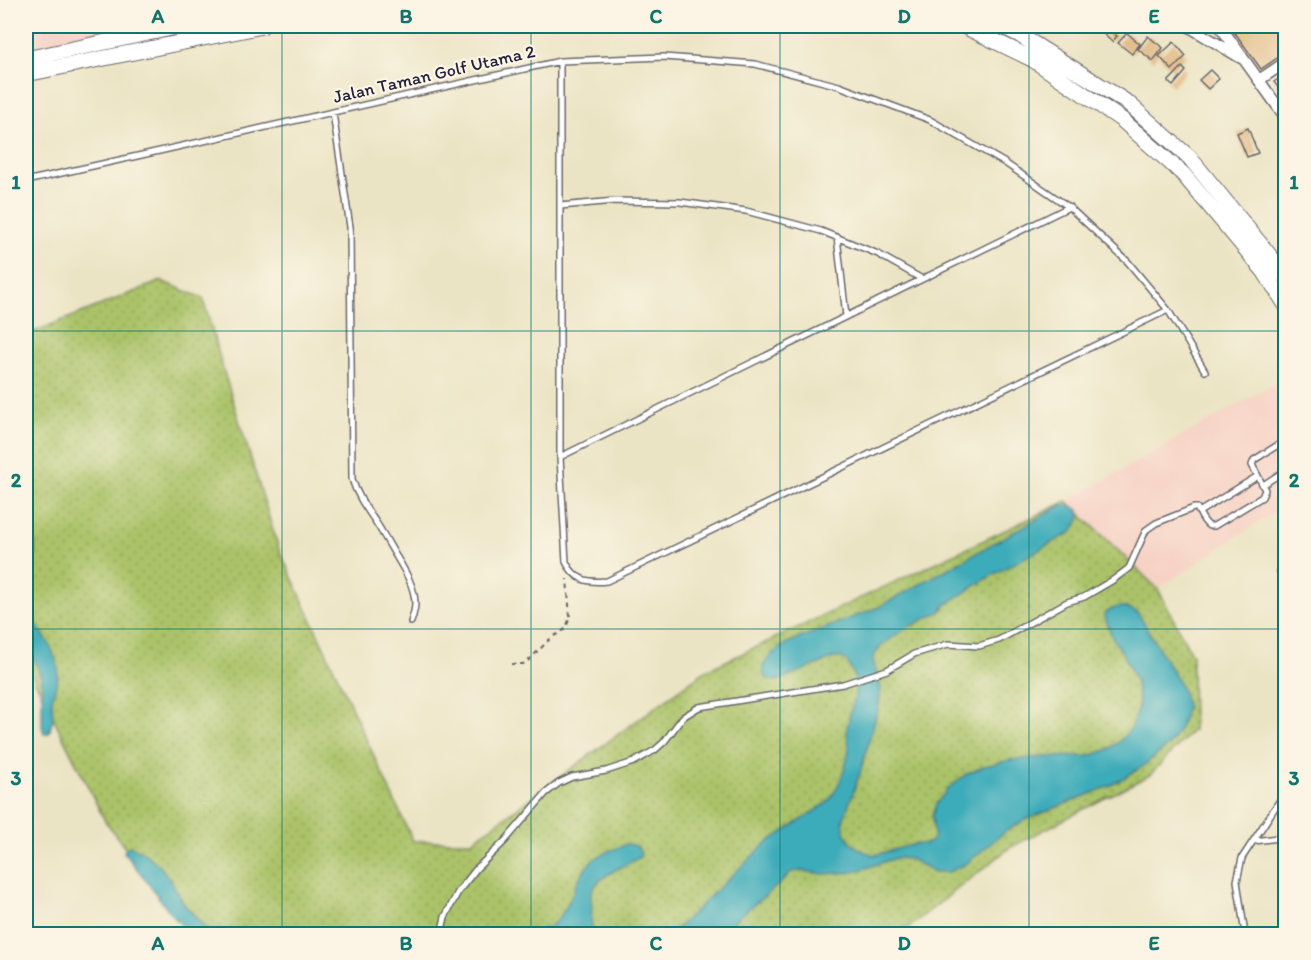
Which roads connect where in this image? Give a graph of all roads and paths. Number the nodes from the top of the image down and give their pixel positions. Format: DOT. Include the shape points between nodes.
graph roads {
  1 [pos="181,26"];
  2 [pos="262,26"];
  3 [pos="964,26"];
  4 [pos="1002,26"];
  5 [pos="1188,26"];
  6 [pos="1221,26"];
  7 [pos="1019,30"];
  8 [pos="26,59"];
  9 [pos="560,61"];
  10 [pos="1246,61"];
  11 [pos="1286,62"];
  12 [pos="26,74"];
  13 [pos="1259,80"];
  14 [pos="333,113"];
  15 [pos="1286,118"];
  16 [pos="28,181"];
  17 [pos="560,206"];
  18 [pos="1069,207"];
  19 [pos="837,237"];
  20 [pos="1286,277"];
  21 [pos="922,279"];
  22 [pos="1286,305"];
  23 [pos="1168,310"];
  24 [pos="846,316"];
  25 [pos="1205,371"];
  26 [pos="1286,440"];
  27 [pos="560,457"];
  28 [pos="1286,471"];
  29 [pos="1258,476"];
  30 [pos="1263,485"];
  31 [pos="1199,512"];
  32 [pos="566,562"];
  33 [pos="1280,572"];
  34 [pos="1286,585"];
  35 [pos="411,622"];
  36 [pos="511,664"];
  37 [pos="1286,791"];
  38 [pos="1286,837"];
  39 [pos="1254,841"];
  40 [pos="441,934"];
  41 [pos="1245,934"];
  1 -- 8 [label="main road"];
  2 -- 12 [label="main road"];
  3 -- 22 [label="main road" via="1032,59 1122,120 1183,174 1264,271"];
  4 -- 7 [label="main road"];
  5 -- 10 [label="street"];
  6 -- 10 [label="street"];
  7 -- 20 [label="main road" via="1128,103 1190,159"];
  9 -- 14 [label="lane, Jalan Taman Golf Utama 2"];
  9 -- 17 [label="lane"];
  9 -- 18 [label="lane, Jalan Taman Golf Utama 2" via="664,57 755,64 839,86 930,120 1005,163"];
  10 -- 13 [label="street"];
  11 -- 13 [label="street"];
  13 -- 15 [label="street"];
  14 -- 16 [label="lane, Jalan Taman Golf Utama 2"];
  14 -- 35 [label="lane" via="350,227 352,479 412,587 415,610"];
  17 -- 19 [label="lane" via="615,201 680,202 746,212"];
  17 -- 27 [label="lane"];
  18 -- 21 [label="lane"];
  18 -- 23 [label="lane, Jalan Taman Golf Utama 2" via="1128,262"];
  19 -- 21 [label="lane"];
  19 -- 24 [label="lane"];
  21 -- 24 [label="lane"];
  23 -- 25 [label="lane, Jalan Taman Golf Utama 2"];
  23 -- 32 [label="lane" via="607,581 580,579"];
  24 -- 27 [label="lane"];
  26 -- 29 [label="lane" via="1254,460 1252,465"];
  27 -- 32 [label="lane"];
  28 -- 30 [label="lane"];
  29 -- 30 [label="lane"];
  29 -- 31 [label="lane"];
  30 -- 31 [label="lane" via="1266,490 1262,497 1214,526 1206,524"];
  31 -- 40 [label="lane" via="1194,508 1156,523 1146,530 1129,568 1084,597 1067,602 999,640 979,646 948,644 843,684 699,707 683,717 655,750 634,762 559,783 458,892"];
  32 -- 36 [label="path" via="570,617 567,625 527,662"];
  33 -- 34 [label="lane"];
  37 -- 39 [label="lane"];
  38 -- 39 [label="lane"];
  39 -- 41 [label="lane" via="1242,858 1237,881"];
}
